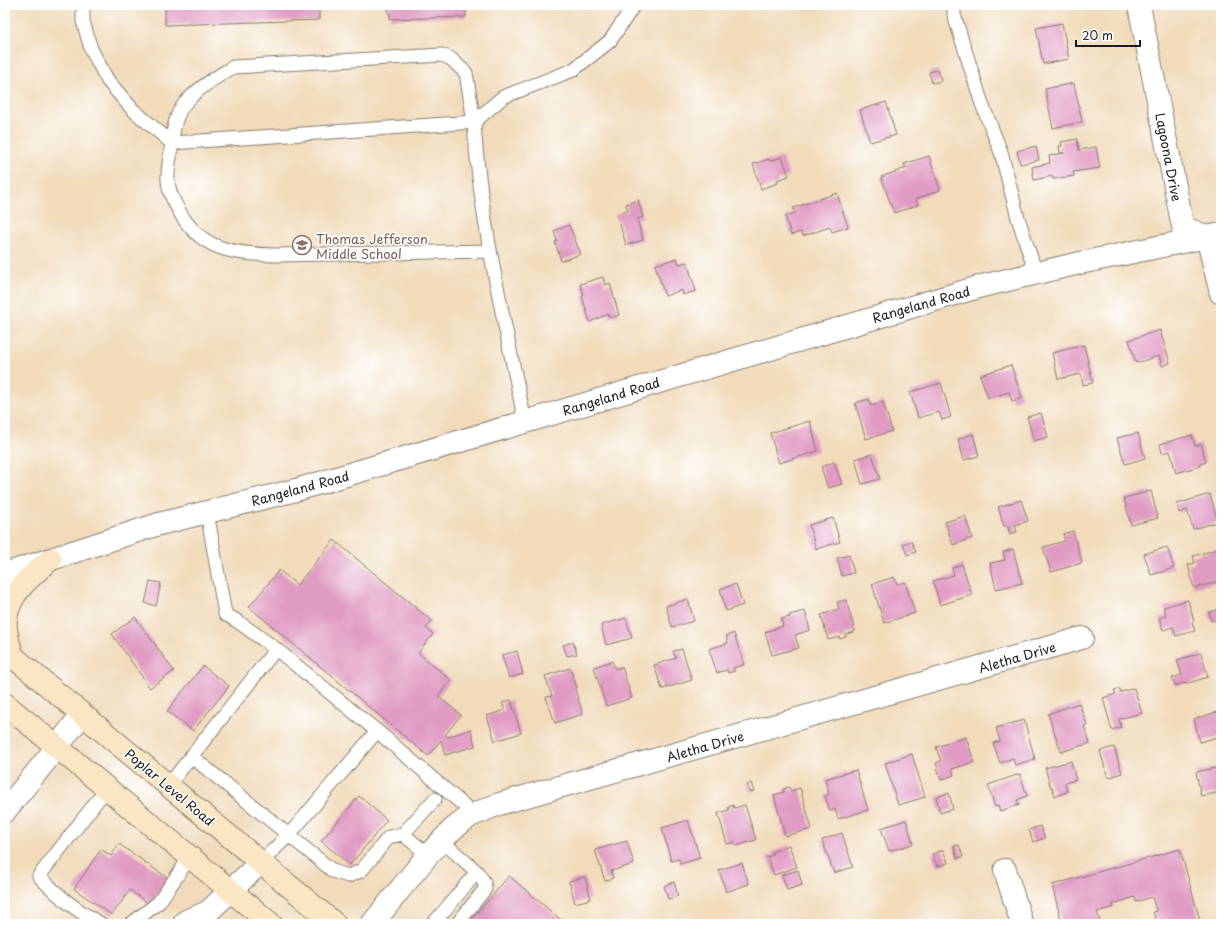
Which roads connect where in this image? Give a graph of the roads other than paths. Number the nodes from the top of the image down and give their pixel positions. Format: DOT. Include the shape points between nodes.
graph roads {
  1 [pos="83,5"];
  2 [pos="634,5"];
  3 [pos="954,5"];
  4 [pos="1139,5"];
  5 [pos="474,122"];
  6 [pos="172,143"];
  7 [pos="1214,236"];
  8 [pos="490,251"];
  9 [pos="1036,273"];
  10 [pos="1221,293"];
  11 [pos="525,422"];
  12 [pos="207,512"];
  13 [pos="51,559"];
  14 [pos="5,574"];
  15 [pos="1082,638"];
  16 [pos="276,649"];
  17 [pos="8,653"];
  18 [pos="5,704"];
  19 [pos="82,714"];
  20 [pos="377,731"];
  21 [pos="57,747"];
  22 [pos="191,756"];
  23 [pos="168,786"];
  24 [pos="107,788"];
  25 [pos="435,799"];
  26 [pos="5,811"];
  27 [pos="474,814"];
  28 [pos="402,834"];
  29 [pos="289,836"];
  30 [pos="435,848"];
  31 [pos="190,857"];
  32 [pos="261,862"];
  33 [pos="1006,870"];
  34 [pos="477,872"];
  35 [pos="231,892"];
  36 [pos="207,918"];
  37 [pos="101,924"];
  38 [pos="131,924"];
  39 [pos="184,924"];
  40 [pos="271,924"];
  41 [pos="335,924"];
  42 [pos="372,924"];
  43 [pos="432,924"];
  44 [pos="457,924"];
  45 [pos="1022,924"];
  1 -- 6 [label="lane" via="91,49 108,81 133,110"];
  2 -- 5 [label="lane" via="610,41 573,70 503,97"];
  3 -- 9 [label="lane" via="958,29 982,104 1001,152 1018,218"];
  4 -- 7 [label="street, Lagoona Drive" via="1183,228"];
  5 -- 6 [label="lane"];
  5 -- 6 [label="lane" via="466,73 451,59 442,55 232,67 186,102 175,122"];
  5 -- 8 [label="lane"];
  6 -- 8 [label="lane" via="168,176 171,197 185,222 194,232 220,247 245,254 277,255"];
  7 -- 9 [label="street, Rangeland Road"];
  7 -- 10 [label="street"];
  8 -- 11 [label="lane"];
  9 -- 11 [label="street, Rangeland Road" via="952,295"];
  11 -- 12 [label="street, Rangeland Road" via="296,490"];
  12 -- 13 [label="street, Rangeland Road" via="159,524"];
  12 -- 16 [label="lane" via="225,614"];
  13 -- 14 [label="street, Rangeland Road"];
  13 -- 17 [label="main road" via="27,580 12,600 6,620"];
  15 -- 27 [label="street, Aletha Drive" via="499,804"];
  16 -- 20 [label="lane"];
  16 -- 22 [label="lane"];
  17 -- 19 [label="main road, Poplar Level Road"];
  18 -- 21 [label="main road"];
  19 -- 21 [label="street"];
  19 -- 23 [label="main road, Poplar Level Road"];
  20 -- 27 [label="lane"];
  20 -- 29 [label="lane"];
  21 -- 24 [label="main road"];
  21 -- 26 [label="street"];
  22 -- 23 [label="lane"];
  22 -- 29 [label="lane"];
  23 -- 32 [label="main road, Poplar Level Road"];
  24 -- 31 [label="main road"];
  24 -- 37 [label="lane" via="39,876 87,917"];
  25 -- 28 [label="lane"];
  27 -- 30 [label="street, Aletha Drive" via="453,829"];
  28 -- 29 [label="lane" via="390,837 361,871 348,876 333,871"];
  28 -- 30 [label="lane"];
  29 -- 32 [label="lane"];
  30 -- 34 [label="lane"];
  30 -- 42 [label="street, Aletha Drive"];
  31 -- 35 [label="main road"];
  31 -- 38 [label="lane" via="159,902"];
  32 -- 35 [label="street"];
  32 -- 41 [label="main road, Poplar Level Road"];
  33 -- 45 [label="street"];
  34 -- 43 [label="lane"];
  34 -- 44 [label="lane" via="484,882 485,889"];
  35 -- 36 [label="street"];
  35 -- 40 [label="main road"];
  36 -- 39 [label="street" via="186,921"];
}
